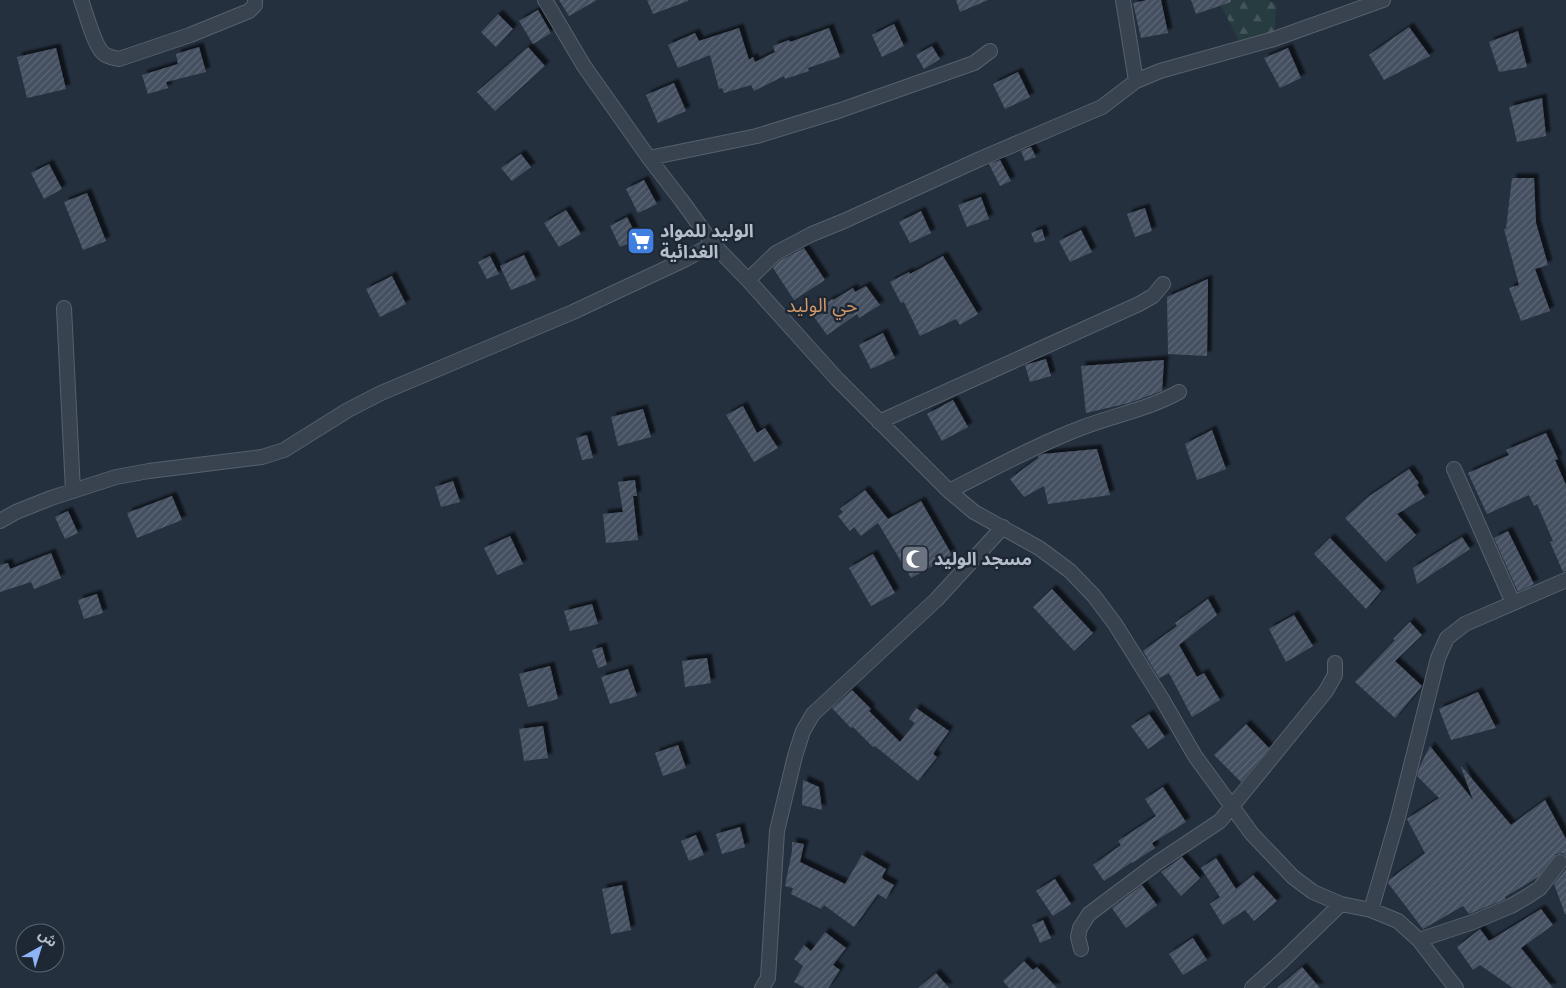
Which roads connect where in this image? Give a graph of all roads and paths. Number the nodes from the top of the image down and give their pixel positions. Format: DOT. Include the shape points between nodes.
graph roads {
  1 [pos="81,0"];
  2 [pos="256,0"];
  3 [pos="545,0"];
  4 [pos="1123,0"];
  5 [pos="1383,0"];
  6 [pos="990,51"];
  7 [pos="1136,81"];
  8 [pos="649,158"];
  9 [pos="713,244"];
  10 [pos="748,280"];
  11 [pos="1163,284"];
  12 [pos="64,308"];
  13 [pos="1179,392"];
  14 [pos="879,422"];
  15 [pos="1454,469"];
  16 [pos="73,491"];
  17 [pos="949,491"];
  18 [pos="0,521"];
  19 [pos="1002,527"];
  20 [pos="1566,580"];
  21 [pos="1513,603"];
  22 [pos="1335,663"];
  23 [pos="1232,808"];
  24 [pos="1560,862"];
  25 [pos="1341,904"];
  26 [pos="1371,910"];
  27 [pos="1419,940"];
  28 [pos="1081,948"];
  29 [pos="1258,986"];
  30 [pos="762,988"];
  31 [pos="1456,988"];
  1 -- 2 [label="street" via="97,45 104,54 119,59 249,11"];
  3 -- 8 [label="street" via="584,66"];
  4 -- 7 [label="street"];
  5 -- 7 [label="street" via="1274,39 1160,71"];
  6 -- 8 [label="street" via="974,63 829,114 757,136"];
  7 -- 10 [label="street" via="1102,107 812,234 776,254"];
  8 -- 9 [label="street"];
  9 -- 10 [label="street"];
  9 -- 16 [label="street" via="573,312 381,393 284,450 116,477"];
  10 -- 14 [label="street"];
  11 -- 14 [label="street" via="1153,296 1139,304"];
  12 -- 16 [label="street"];
  13 -- 17 [label="street" via="1149,406 1051,440"];
  14 -- 17 [label="street"];
  15 -- 21 [label="street"];
  16 -- 18 [label="street"];
  17 -- 19 [label="street" via="974,512"];
  19 -- 23 [label="street" via="1040,548 1070,571 1094,596 1115,624 1195,756"];
  19 -- 30 [label="street" via="937,599 813,714 803,731 777,831 768,978"];
  20 -- 21 [label="street"];
  21 -- 26 [label="street" via="1465,624 1447,638 1438,658"];
  22 -- 23 [label="street" via="1335,675 1326,691"];
  23 -- 25 [label="street" via="1293,877 1313,892"];
  23 -- 28 [label="street" via="1220,822 1157,863 1089,914 1080,928"];
  24 -- 27 [label="street" via="1540,888 1511,906"];
  25 -- 26 [label="street"];
  25 -- 29 [label="street"];
  26 -- 27 [label="street" via="1398,921"];
  27 -- 31 [label="street"];
}
